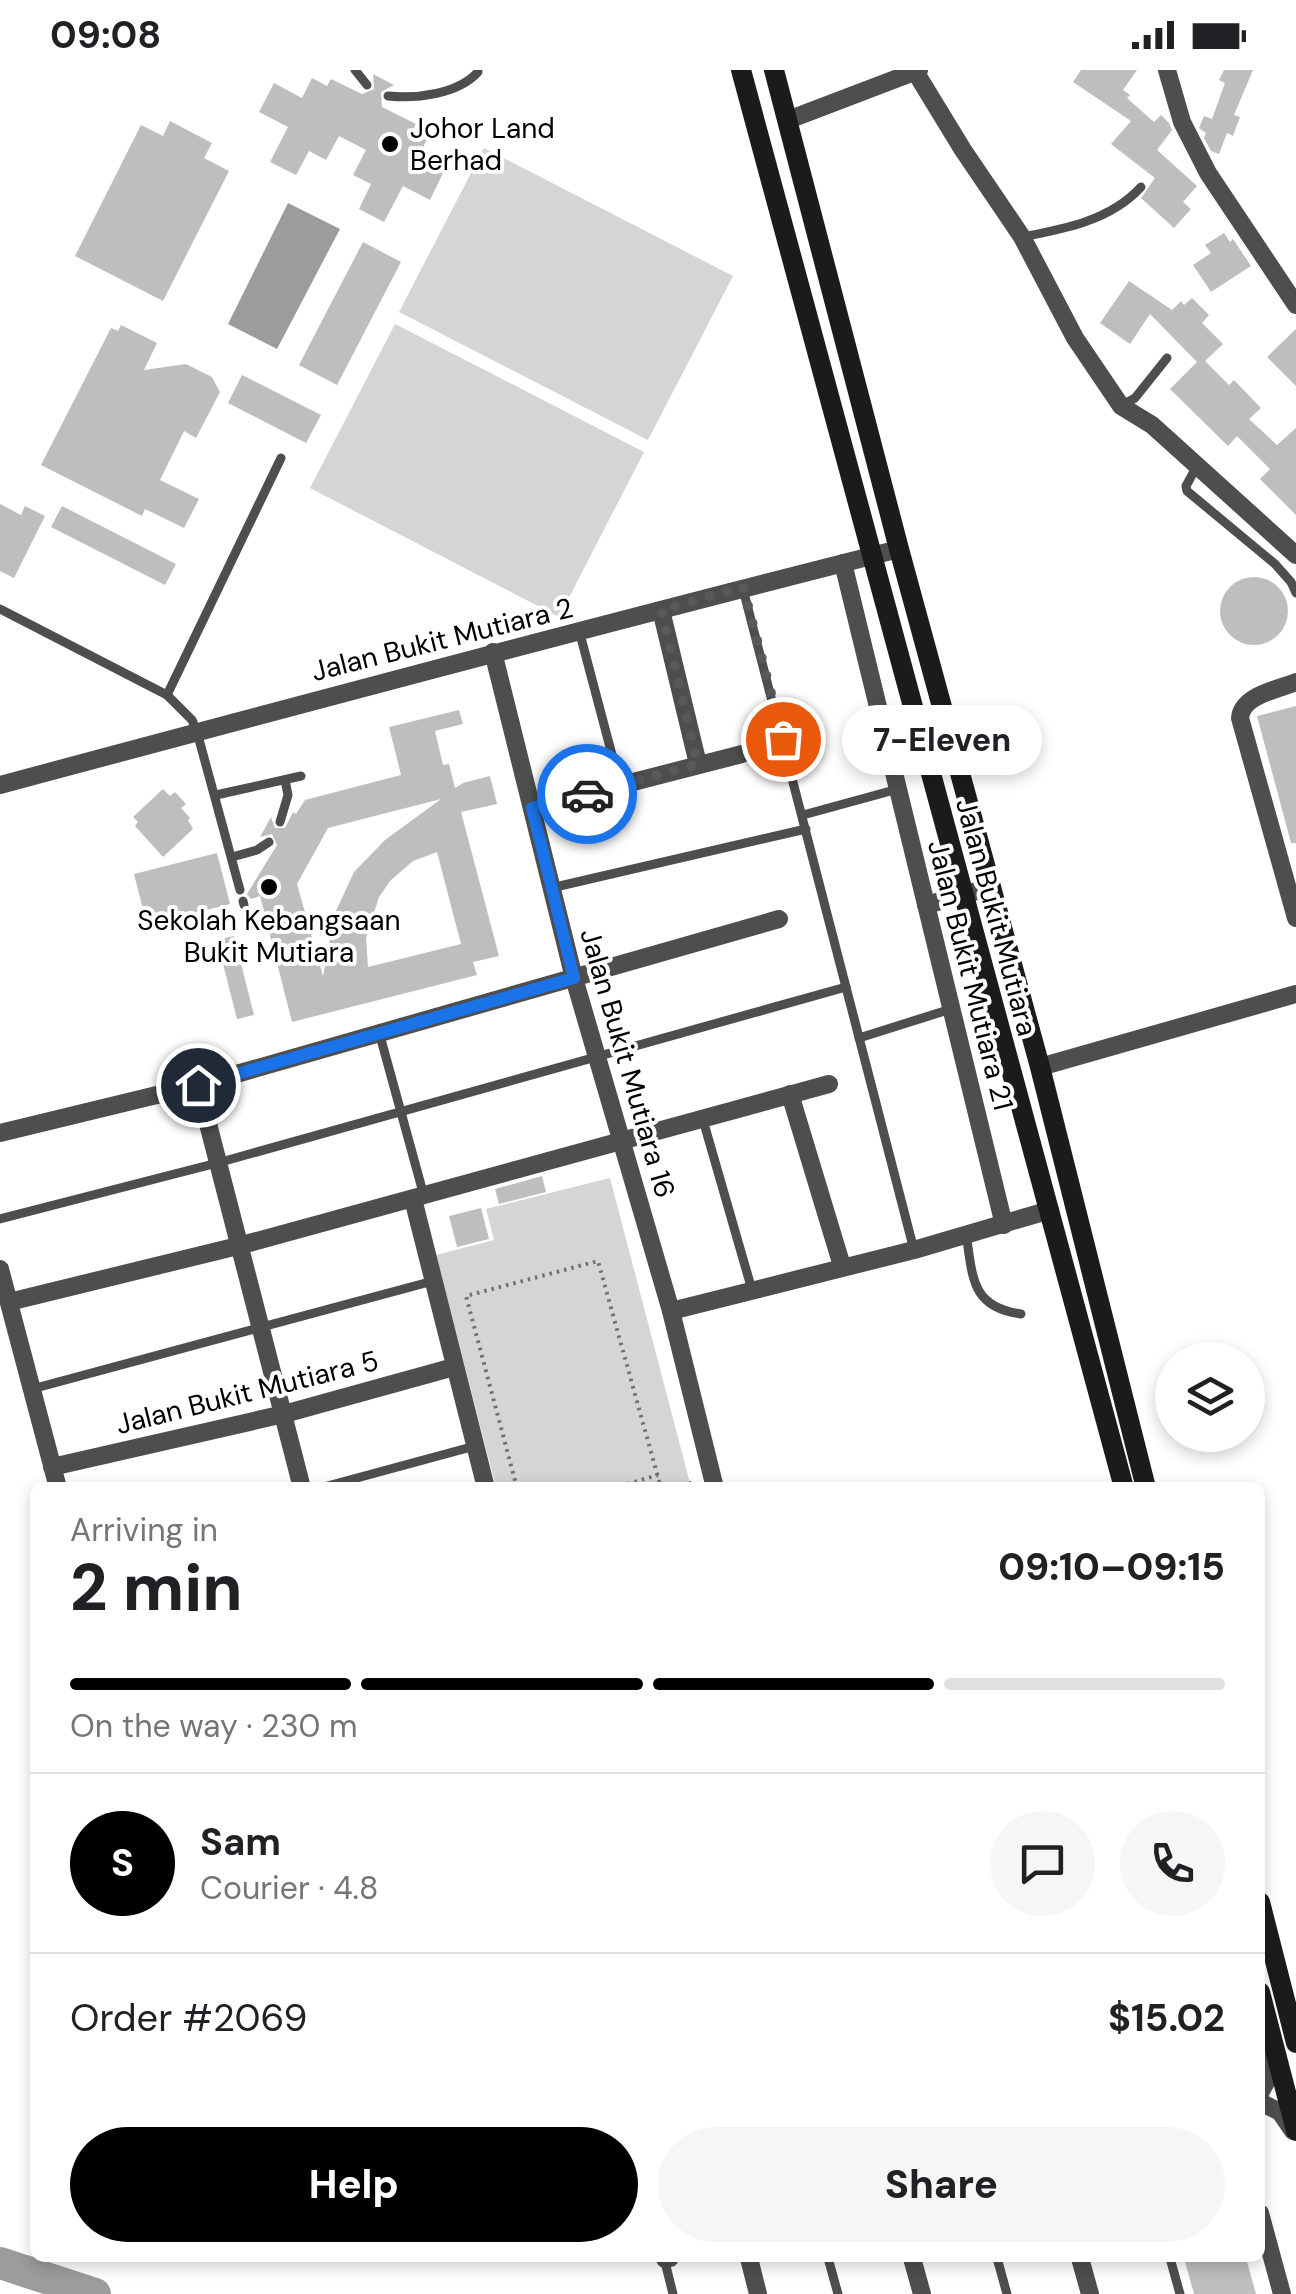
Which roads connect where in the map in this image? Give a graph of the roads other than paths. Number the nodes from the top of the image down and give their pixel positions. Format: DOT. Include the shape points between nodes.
graph roads {
  1 [pos="355,70"];
  2 [pos="741,70"];
  3 [pos="774,70"];
  4 [pos="1167,70"];
  5 [pos="478,72"];
  6 [pos="907,73"];
  7 [pos="367,84"];
  8 [pos="388,96"];
  9 [pos="750,107"];
  10 [pos="788,120"];
  11 [pos="764,160"];
  12 [pos="1141,187"];
  13 [pos="1022,236"];
  14 [pos="1296,305"];
  15 [pos="1168,358"];
  16 [pos="1122,406"];
  17 [pos="281,458"];
  18 [pos="1197,466"];
  19 [pos="899,549"];
  20 [pos="1296,555"];
  21 [pos="870,556"];
  22 [pos="842,563"];
  23 [pos="743,587"];
  24 [pos="1296,593"];
  25 [pos="0,609"];
  26 [pos="661,610"];
  27 [pos="580,634"];
  28 [pos="493,652"];
  29 [pos="1296,682"];
  30 [pos="167,695"];
  31 [pos="198,732"];
  32 [pos="742,754"];
  33 [pos="698,764"];
  34 [pos="301,776"];
  35 [pos="285,780"];
  36 [pos="0,785"];
  37 [pos="620,786"];
  38 [pos="898,789"];
  39 [pos="216,795"];
  40 [pos="532,808"];
  41 [pos="802,815"];
  42 [pos="280,822"];
  43 [pos="806,830"];
  44 [pos="269,842"];
  45 [pos="232,857"];
  46 [pos="991,887"];
  47 [pos="551,888"];
  48 [pos="963,896"];
  49 [pos="243,898"];
  50 [pos="926,906"];
  51 [pos="1296,918"];
  52 [pos="779,919"];
  53 [pos="574,978"];
  54 [pos="846,987"];
  55 [pos="1296,994"];
  56 [pos="951,1009"];
  57 [pos="379,1032"];
  58 [pos="860,1038"];
  59 [pos="1005,1051"];
  60 [pos="598,1058"];
  61 [pos="1040,1066"];
  62 [pos="829,1084"];
  63 [pos="198,1085"];
  64 [pos="790,1094"];
  65 [pos="1021,1108"];
  66 [pos="400,1111"];
  67 [pos="702,1117"];
  68 [pos="0,1133"];
  69 [pos="622,1142"];
  70 [pos="220,1162"];
  71 [pos="418,1197"];
  72 [pos="1050,1210"];
  73 [pos="0,1220"];
  74 [pos="1004,1225"];
  75 [pos="966,1234"];
  76 [pos="242,1245"];
  77 [pos="914,1250"];
  78 [pos="842,1266"];
  79 [pos="0,1269"];
  80 [pos="433,1281"];
  81 [pos="752,1290"];
  82 [pos="9,1302"];
  83 [pos="671,1312"];
  84 [pos="1021,1314"];
  85 [pos="262,1327"];
  86 [pos="454,1368"];
  87 [pos="32,1388"];
  88 [pos="284,1414"];
  89 [pos="475,1446"];
  90 [pos="52,1467"];
  91 [pos="56,1482"];
  92 [pos="301,1482"];
  93 [pos="342,1482"];
  94 [pos="484,1482"];
  95 [pos="713,1482"];
  96 [pos="1122,1482"];
  97 [pos="1144,1482"];
  98 [pos="1265,1929"];
  99 [pos="1265,2002"];
  100 [pos="1286,2044"];
  101 [pos="1265,2084"];
  102 [pos="1265,2104"];
  103 [pos="1296,2133"];
  104 [pos="1265,2231"];
  105 [pos="667,2262"];
  106 [pos="750,2262"];
  107 [pos="829,2262"];
  108 [pos="913,2262"];
  109 [pos="999,2262"];
  110 [pos="1081,2262"];
  111 [pos="1171,2262"];
  112 [pos="673,2294"];
  113 [pos="758,2294"];
  114 [pos="838,2294"];
  115 [pos="922,2294"];
  116 [pos="1007,2294"];
  117 [pos="1090,2294"];
  118 [pos="1180,2294"];
  119 [pos="1282,2294"];
  1 -- 7 [label="lane"];
  2 -- 9 [label="street, Jalan Bukit Mutiara"];
  3 -- 10 [label="street, Jalan Bukit Mutiara"];
  4 -- 14 [label="street" via="1182,122 1208,173"];
  5 -- 8 [label="lane" via="454,88"];
  6 -- 10 [label="street"];
  6 -- 13 [label="street"];
  9 -- 10 [label="street" via="772,122"];
  9 -- 11 [label="street, Jalan Bukit Mutiara"];
  10 -- 11 [label="street" via="768,140"];
  10 -- 19 [label="street, Jalan Bukit Mutiara"];
  11 -- 21 [label="street, Jalan Bukit Mutiara"];
  12 -- 13 [label="lane" via="1108,214"];
  13 -- 16 [label="street" via="1074,338"];
  15 -- 16 [label="lane"];
  16 -- 18 [label="street"];
  17 -- 30 [label="lane"];
  18 -- 20 [label="street"];
  18 -- 24 [label="lane" via="1187,491 1276,564"];
  19 -- 21 [label="street, Jalan Bukit Mutiara 2"];
  19 -- 46 [label="street, Jalan Bukit Mutiara"];
  21 -- 22 [label="street, Jalan Bukit Mutiara 2"];
  21 -- 48 [label="street, Jalan Bukit Mutiara"];
  22 -- 23 [label="street, Jalan Bukit Mutiara 2"];
  22 -- 38 [label="street, Jalan Bukit Mutiara 21"];
  23 -- 26 [label="street, Jalan Bukit Mutiara 2"];
  23 -- 41 [label="lane"];
  25 -- 30 [label="lane"];
  26 -- 27 [label="street, Jalan Bukit Mutiara 2"];
  26 -- 33 [label="street"];
  27 -- 28 [label="street, Jalan Bukit Mutiara 2"];
  27 -- 37 [label="lane"];
  28 -- 31 [label="street, Jalan Bukit Mutiara 2"];
  28 -- 40 [label="street, Jalan Bukit Mutiara 16"];
  29 -- 51 [label="street" via="1247,702 1240,718"];
  30 -- 31 [label="lane"];
  31 -- 36 [label="street, Jalan Bukit Mutiara 2"];
  31 -- 39 [label="lane"];
  32 -- 33 [label="street"];
  33 -- 37 [label="street"];
  34 -- 35 [label="lane"];
  35 -- 39 [label="lane"];
  35 -- 42 [label="lane"];
  37 -- 40 [label="street"];
  38 -- 41 [label="lane"];
  38 -- 50 [label="street, Jalan Bukit Mutiara 21"];
  39 -- 45 [label="lane"];
  40 -- 47 [label="street, Jalan Bukit Mutiara 16"];
  41 -- 43 [label="lane"];
  43 -- 47 [label="lane"];
  43 -- 54 [label="lane"];
  44 -- 45 [label="lane"];
  45 -- 49 [label="lane"];
  46 -- 48 [label="street"];
  46 -- 61 [label="street, Jalan Bukit Mutiara"];
  47 -- 53 [label="street, Jalan Bukit Mutiara 16"];
  48 -- 50 [label="street"];
  48 -- 59 [label="street, Jalan Bukit Mutiara"];
  50 -- 56 [label="street, Jalan Bukit Mutiara 21"];
  52 -- 53 [label="street"];
  53 -- 57 [label="street"];
  53 -- 60 [label="street, Jalan Bukit Mutiara 16"];
  54 -- 58 [label="lane"];
  54 -- 60 [label="lane"];
  55 -- 61 [label="street"];
  56 -- 58 [label="lane"];
  56 -- 74 [label="street, Jalan Bukit Mutiara 21"];
  57 -- 63 [label="street"];
  57 -- 66 [label="lane"];
  58 -- 77 [label="lane"];
  59 -- 61 [label="street" via="1027,1066"];
  59 -- 65 [label="street, Jalan Bukit Mutiara"];
  60 -- 66 [label="lane"];
  60 -- 69 [label="street, Jalan Bukit Mutiara 16"];
  61 -- 65 [label="street"];
  61 -- 97 [label="street, Jalan Bukit Mutiara"];
  62 -- 64 [label="street"];
  63 -- 68 [label="street"];
  63 -- 70 [label="street"];
  64 -- 67 [label="street"];
  64 -- 78 [label="street"];
  65 -- 72 [label="street, Jalan Bukit Mutiara"];
  66 -- 70 [label="lane"];
  66 -- 71 [label="lane"];
  67 -- 69 [label="street"];
  67 -- 81 [label="lane"];
  69 -- 71 [label="street"];
  69 -- 83 [label="street, Jalan Bukit Mutiara 16"];
  70 -- 73 [label="lane"];
  70 -- 76 [label="street"];
  71 -- 76 [label="street"];
  71 -- 80 [label="street"];
  72 -- 74 [label="street"];
  72 -- 96 [label="street, Jalan Bukit Mutiara"];
  74 -- 75 [label="street"];
  75 -- 77 [label="street"];
  75 -- 84 [label="lane" via="975,1289 986,1301"];
  76 -- 82 [label="street"];
  76 -- 85 [label="street"];
  77 -- 78 [label="street"];
  78 -- 81 [label="street"];
  79 -- 82 [label="street"];
  80 -- 85 [label="lane"];
  80 -- 86 [label="street"];
  81 -- 83 [label="street"];
  82 -- 87 [label="street"];
  83 -- 95 [label="street, Jalan Bukit Mutiara 16"];
  85 -- 87 [label="lane"];
  85 -- 88 [label="street"];
  86 -- 88 [label="street, Jalan Bukit Mutiara 5"];
  86 -- 89 [label="street"];
  87 -- 90 [label="street"];
  88 -- 90 [label="street, Jalan Bukit Mutiara 5"];
  88 -- 92 [label="street"];
  89 -- 93 [label="lane"];
  89 -- 94 [label="street"];
  90 -- 91 [label="street"];
  98 -- 100 [label="street"];
  99 -- 100 [label="street"];
  100 -- 101 [label="street"];
  100 -- 103 [label="street"];
  102 -- 103 [label="street"];
  104 -- 119 [label="street"];
  105 -- 112 [label="lane"];
  106 -- 113 [label="street"];
  107 -- 114 [label="lane"];
  108 -- 115 [label="street"];
  109 -- 116 [label="lane"];
  110 -- 117 [label="street"];
  111 -- 118 [label="lane"];
}
